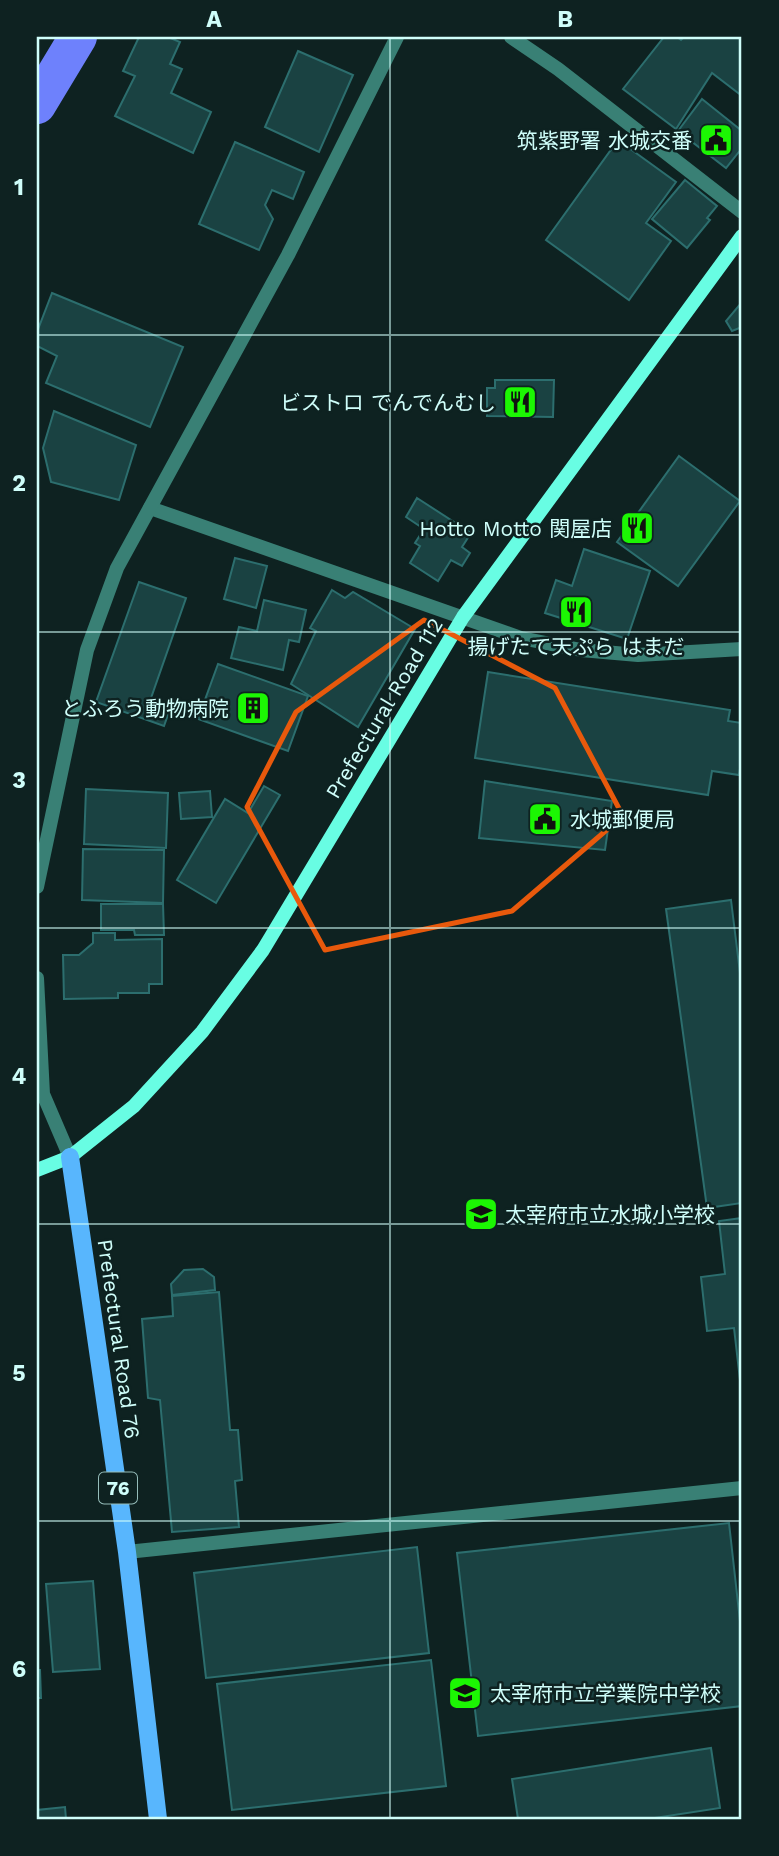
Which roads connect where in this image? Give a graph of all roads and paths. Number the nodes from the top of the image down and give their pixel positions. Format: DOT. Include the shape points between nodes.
graph roads {
  1 [pos="78,37"];
  2 [pos="397,37"];
  3 [pos="511,37"];
  4 [pos="37,106"];
  5 [pos="742,212"];
  6 [pos="742,236"];
  7 [pos="150,508"];
  8 [pos="463,617"];
  9 [pos="742,649"];
  10 [pos="37,887"];
  11 [pos="37,978"];
  12 [pos="69,1157"];
  13 [pos="37,1170"];
  14 [pos="742,1488"];
  15 [pos="127,1552"];
  16 [pos="158,1819"];
  1 -- 4 [label="highway"];
  2 -- 7 [label="street" via="288,255"];
  3 -- 5 [label="street"];
  6 -- 8 [label="main road, Prefectural Road 112"];
  7 -- 8 [label="street"];
  7 -- 10 [label="street" via="117,568 87,650"];
  8 -- 9 [label="street" via="521,638 581,650 638,655"];
  8 -- 12 [label="main road, Prefectural Road 112" via="263,950 202,1032 134,1106"];
  11 -- 12 [label="street" via="43,1094"];
  12 -- 13 [label="main road, Prefectural Road 112"];
  12 -- 15 [label="main road, Prefectural Road 76 / 76"];
  14 -- 15 [label="street"];
  15 -- 16 [label="main road, Prefectural Road 76 / 76"];
}
